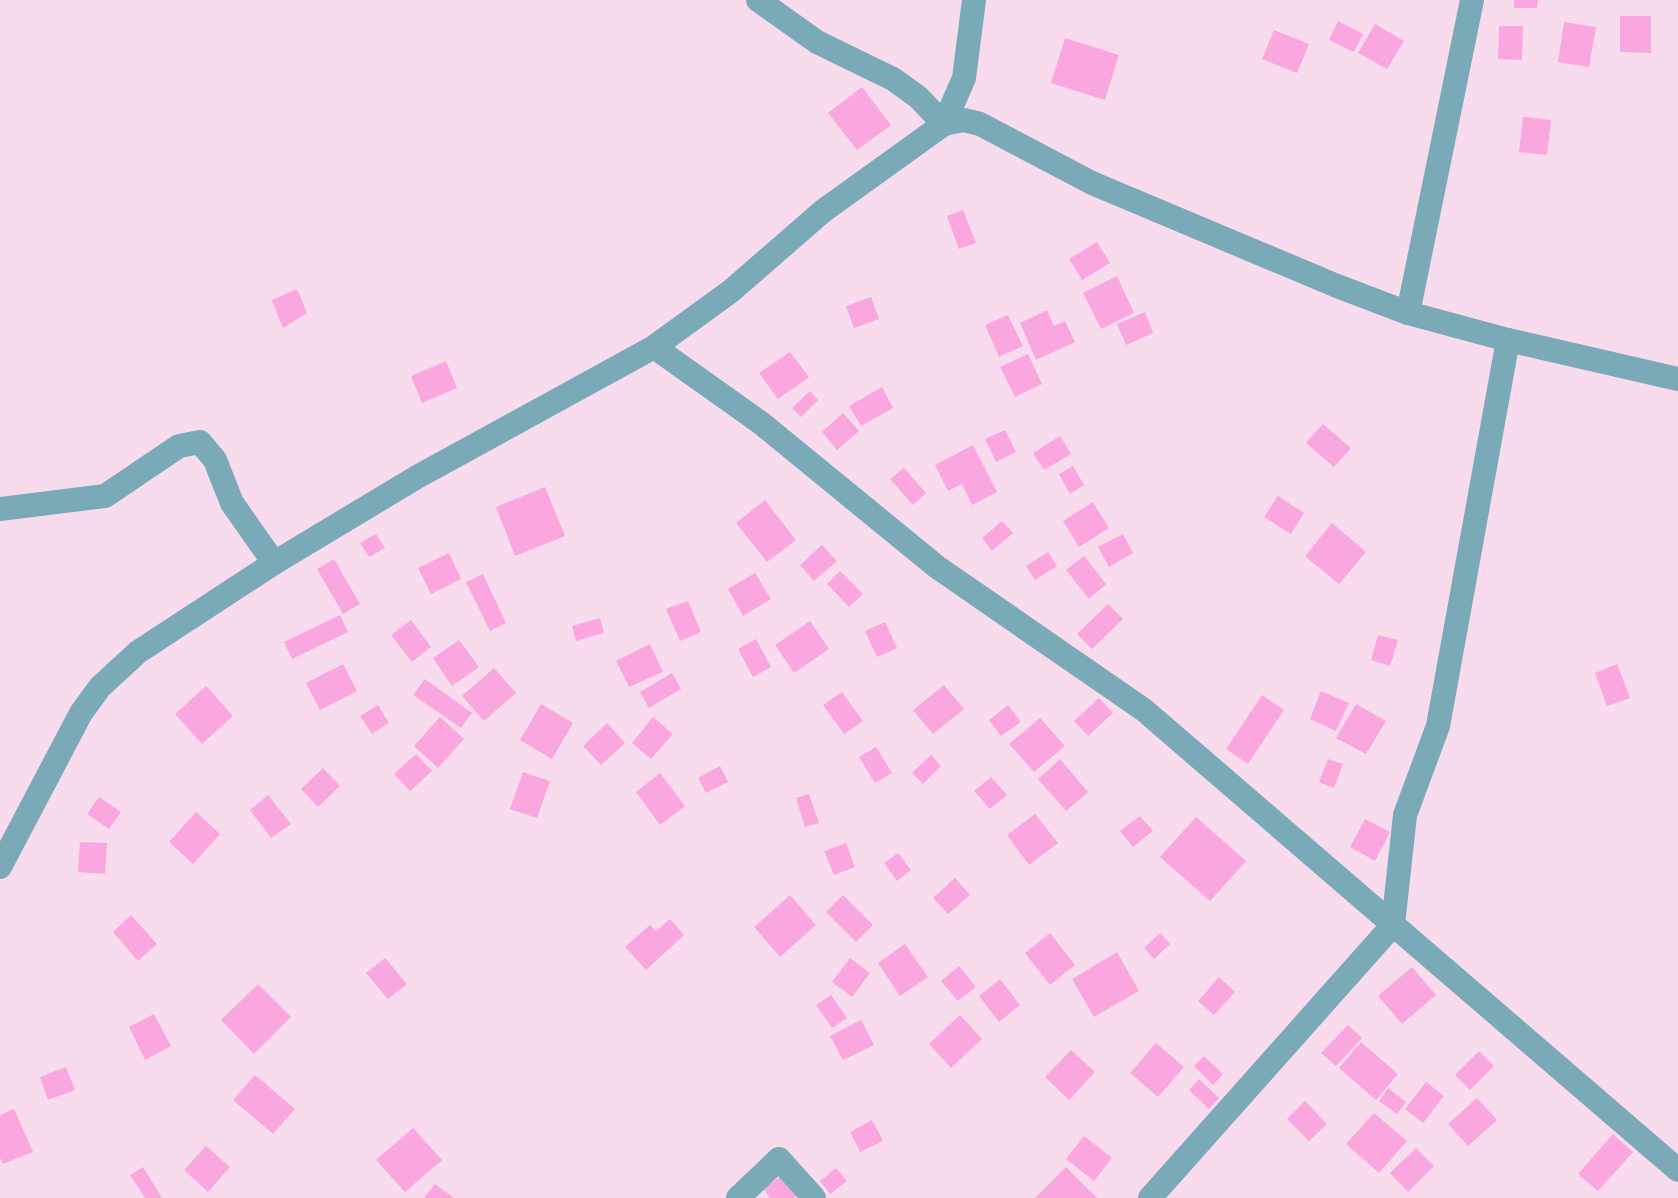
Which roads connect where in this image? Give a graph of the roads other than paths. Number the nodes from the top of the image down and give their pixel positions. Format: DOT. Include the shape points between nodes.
graph roads {
  1 [pos="758,0"];
  2 [pos="974,0"];
  3 [pos="1472,0"];
  4 [pos="944,124"];
  5 [pos="1408,313"];
  6 [pos="1508,340"];
  7 [pos="654,347"];
  8 [pos="1678,379"];
  9 [pos="0,509"];
  10 [pos="274,563"];
  11 [pos="0,867"];
  12 [pos="1393,925"];
  13 [pos="1678,1170"];
  14 [pos="738,1198"];
  15 [pos="814,1198"];
  16 [pos="1150,1198"];
  1 -- 4 [label="street" via="817,42 893,79"];
  2 -- 4 [label="street" via="964,78"];
  3 -- 5 [label="street"];
  4 -- 5 [label="street" via="980,124 1092,183"];
  4 -- 7 [label="street" via="823,211 731,291"];
  5 -- 6 [label="street"];
  6 -- 8 [label="street"];
  6 -- 12 [label="street" via="1438,726 1405,815"];
  7 -- 10 [label="street" via="417,477"];
  7 -- 12 [label="street" via="761,423 937,567 1144,710"];
  9 -- 10 [label="street" via="105,496 179,446 200,442 215,460 232,503"];
  10 -- 11 [label="street" via="138,652 100,687"];
  12 -- 13 [label="street"];
  12 -- 16 [label="street"];
  14 -- 15 [label="street" via="779,1159"];
}
